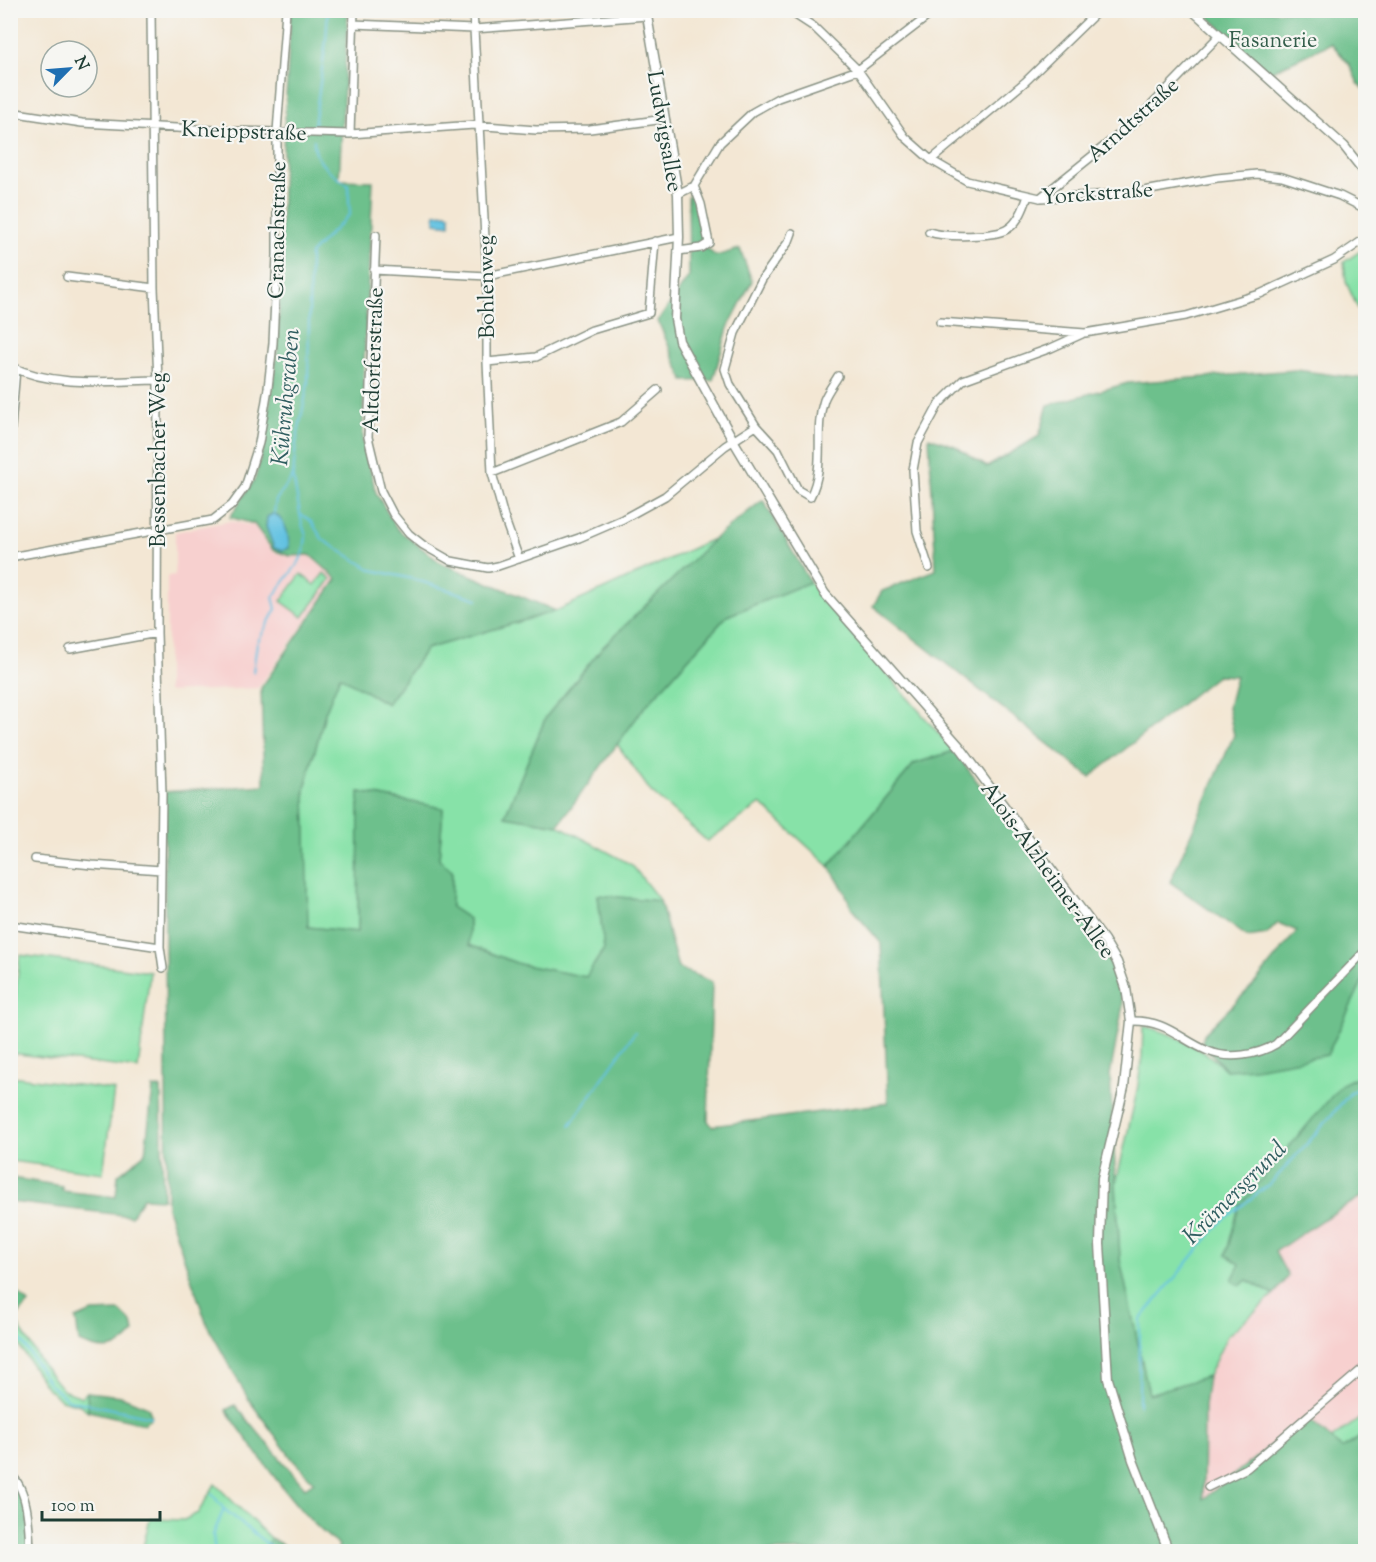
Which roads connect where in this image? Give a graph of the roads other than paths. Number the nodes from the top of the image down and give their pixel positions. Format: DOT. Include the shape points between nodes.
graph roads {
  1 [pos="151,10"];
  2 [pos="286,10"];
  3 [pos="354,10"];
  4 [pos="473,10"];
  5 [pos="788,10"];
  6 [pos="936,10"];
  7 [pos="1099,10"];
  8 [pos="1192,10"];
  9 [pos="646,13"];
  10 [pos="353,24"];
  11 [pos="474,29"];
  12 [pos="1220,35"];
  13 [pos="858,70"];
  14 [pos="10,112"];
  15 [pos="665,119"];
  16 [pos="479,125"];
  17 [pos="153,126"];
  18 [pos="277,132"];
  19 [pos="350,134"];
  20 [pos="931,160"];
  21 [pos="1365,174"];
  22 [pos="694,186"];
  23 [pos="678,194"];
  24 [pos="1029,196"];
  25 [pos="1040,198"];
  26 [pos="1365,209"];
  27 [pos="929,232"];
  28 [pos="792,233"];
  29 [pos="376,235"];
  30 [pos="679,237"];
  31 [pos="1365,238"];
  32 [pos="655,241"];
  33 [pos="678,251"];
  34 [pos="374,270"];
  35 [pos="486,276"];
  36 [pos="67,277"];
  37 [pos="154,288"];
  38 [pos="940,322"];
  39 [pos="1085,333"];
  40 [pos="487,362"];
  41 [pos="13,367"];
  42 [pos="838,376"];
  43 [pos="158,380"];
  44 [pos="658,390"];
  45 [pos="756,426"];
  46 [pos="10,439"];
  47 [pos="733,440"];
  48 [pos="492,472"];
  49 [pos="157,530"];
  50 [pos="10,557"];
  51 [pos="519,559"];
  52 [pos="929,568"];
  53 [pos="157,633"];
  54 [pos="70,649"];
  55 [pos="35,859"];
  56 [pos="161,870"];
  57 [pos="10,925"];
  58 [pos="160,947"];
  59 [pos="1365,950"];
  60 [pos="163,968"];
  61 [pos="1131,1021"];
  62 [pos="1365,1366"];
  63 [pos="10,1474"];
  64 [pos="1208,1487"];
  65 [pos="30,1551"];
  66 [pos="1169,1551"];
  1 -- 17 [label="street, Bessenbacher Weg"];
  2 -- 18 [label="street, Cranachstraße"];
  3 -- 10 [label="street"];
  4 -- 11 [label="street, Bohlenweg"];
  5 -- 13 [label="street, Yorckstraße" via="814,27"];
  6 -- 13 [label="street"];
  7 -- 20 [label="street" via="1025,82"];
  8 -- 12 [label="street"];
  9 -- 11 [label="street"];
  9 -- 15 [label="street, Ludwigsallee"];
  10 -- 11 [label="street"];
  10 -- 19 [label="street"];
  11 -- 16 [label="street, Bohlenweg"];
  12 -- 21 [label="street" via="1344,146"];
  12 -- 25 [label="street, Arndtstraße" via="1137,120"];
  13 -- 20 [label="street, Yorckstraße" via="905,137"];
  13 -- 22 [label="street" via="778,98 753,112 720,143"];
  14 -- 17 [label="street, Kneippstraße" via="82,123"];
  15 -- 16 [label="street, Kneippstraße" via="590,129"];
  15 -- 23 [label="street, Ludwigsallee"];
  16 -- 19 [label="street, Kneippstraße"];
  16 -- 35 [label="street, Bohlenweg"];
  17 -- 18 [label="street, Kneippstraße"];
  17 -- 37 [label="street, Bessenbacher Weg"];
  18 -- 19 [label="street, Kneippstraße"];
  18 -- 49 [label="street, Cranachstraße" via="273,342 255,454 245,487 232,506 213,520"];
  20 -- 24 [label="street, Yorckstraße" via="967,181"];
  22 -- 23 [label="street"];
  22 -- 33 [label="street, Ludwigsallee" via="709,243"];
  23 -- 30 [label="street, Ludwigsallee"];
  24 -- 25 [label="street, Yorckstraße"];
  24 -- 27 [label="street" via="1023,212 1008,230 972,236"];
  25 -- 26 [label="street, Yorckstraße" via="1133,193 1257,174 1282,177 1340,196"];
  28 -- 45 [label="street" via="762,279 735,333 725,369"];
  29 -- 34 [label="street, Altdorferstraße"];
  30 -- 32 [label="street"];
  30 -- 33 [label="street, Ludwigsallee"];
  31 -- 39 [label="street" via="1334,260 1260,294 1186,316"];
  32 -- 35 [label="street"];
  32 -- 40 [label="street" via="649,313 592,330 536,357"];
  33 -- 47 [label="street, Ludwigsallee" via="675,319 679,341"];
  34 -- 35 [label="street"];
  34 -- 51 [label="street, Altdorferstraße" via="368,437 381,491 409,534 451,561 488,568"];
  35 -- 40 [label="street, Bohlenweg"];
  36 -- 37 [label="street"];
  37 -- 43 [label="street, Bessenbacher Weg"];
  38 -- 39 [label="street"];
  39 -- 52 [label="street" via="963,380 939,404 918,443 913,470 917,531"];
  40 -- 48 [label="street, Bohlenweg"];
  41 -- 43 [label="street" via="39,376 87,382"];
  41 -- 46 [label="street"];
  42 -- 45 [label="street" via="824,399 820,469 810,498 798,489 777,450"];
  43 -- 49 [label="street, Bessenbacher Weg"];
  44 -- 48 [label="street" via="621,422"];
  45 -- 47 [label="street, Altdorferstraße"];
  47 -- 51 [label="street, Altdorferstraße" via="666,496 597,531"];
  47 -- 61 [label="street, Alois-Alzheimer-Allee" via="825,594 960,747 1104,940 1126,988"];
  48 -- 51 [label="street, Bohlenweg"];
  49 -- 50 [label="street, Cranachstraße"];
  49 -- 53 [label="street, Bessenbacher Weg"];
  53 -- 54 [label="street"];
  53 -- 56 [label="street, Bessenbacher Weg"];
  55 -- 56 [label="street"];
  56 -- 58 [label="street, Bessenbacher Weg"];
  57 -- 58 [label="street"];
  58 -- 60 [label="street, Bessenbacher Weg"];
  59 -- 61 [label="street" via="1276,1044 1255,1054 1215,1054 1160,1024"];
  61 -- 66 [label="street, Alois-Alzheimer-Allee" via="1124,1087 1102,1178 1101,1278 1108,1379 1132,1460"];
  62 -- 64 [label="street" via="1247,1468"];
  63 -- 65 [label="street" via="18,1481 28,1518"];
}
